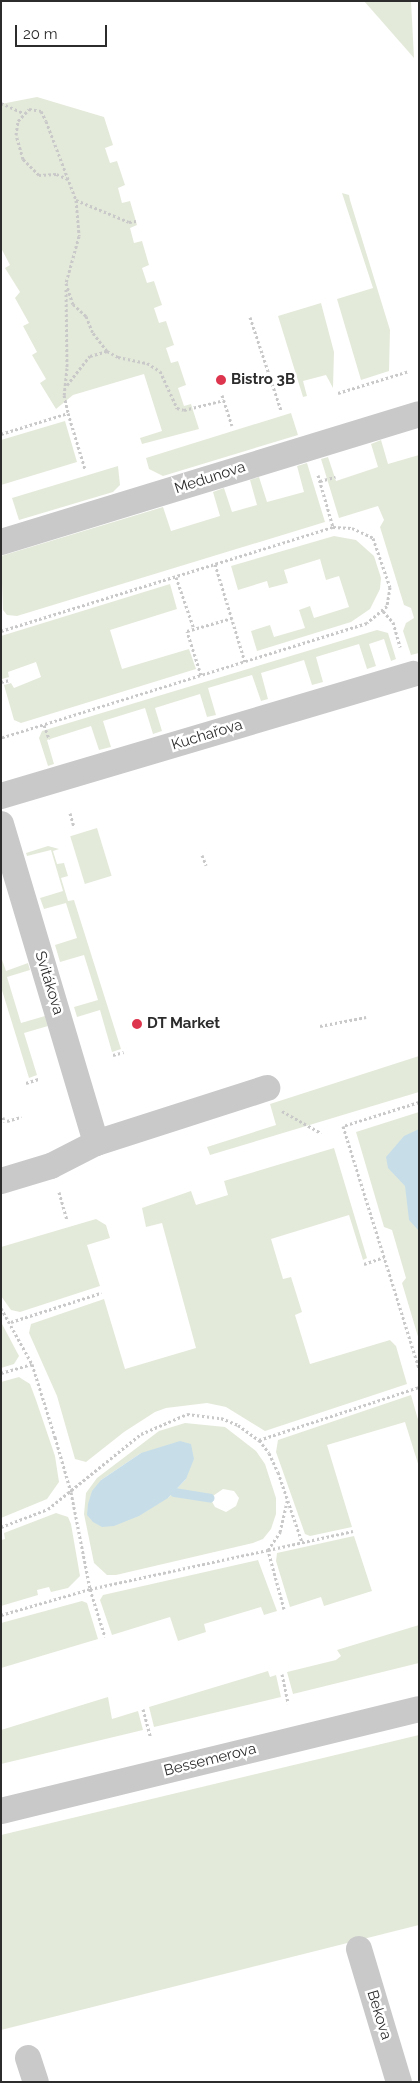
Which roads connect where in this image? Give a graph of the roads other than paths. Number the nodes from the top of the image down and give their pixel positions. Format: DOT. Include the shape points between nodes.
graph roads {
  1 [pos="419,414"];
  2 [pos="1,542"];
  3 [pos="408,666"];
  4 [pos="1,796"];
  5 [pos="1,824"];
  6 [pos="260,1091"];
  7 [pos="96,1143"];
  8 [pos="1,1181"];
  9 [pos="419,1709"];
  10 [pos="1,1811"];
  11 [pos="359,1949"];
  12 [pos="399,2082"];
  1 -- 2 [label="street, Medunova"];
  3 -- 4 [label="street, Kuchařova"];
  5 -- 7 [label="street, Svitákova"];
  6 -- 7 [label="street"];
  7 -- 8 [label="street" via="50,1166"];
  9 -- 10 [label="street, Bessemerova"];
  11 -- 12 [label="street, Bekova"];
}
